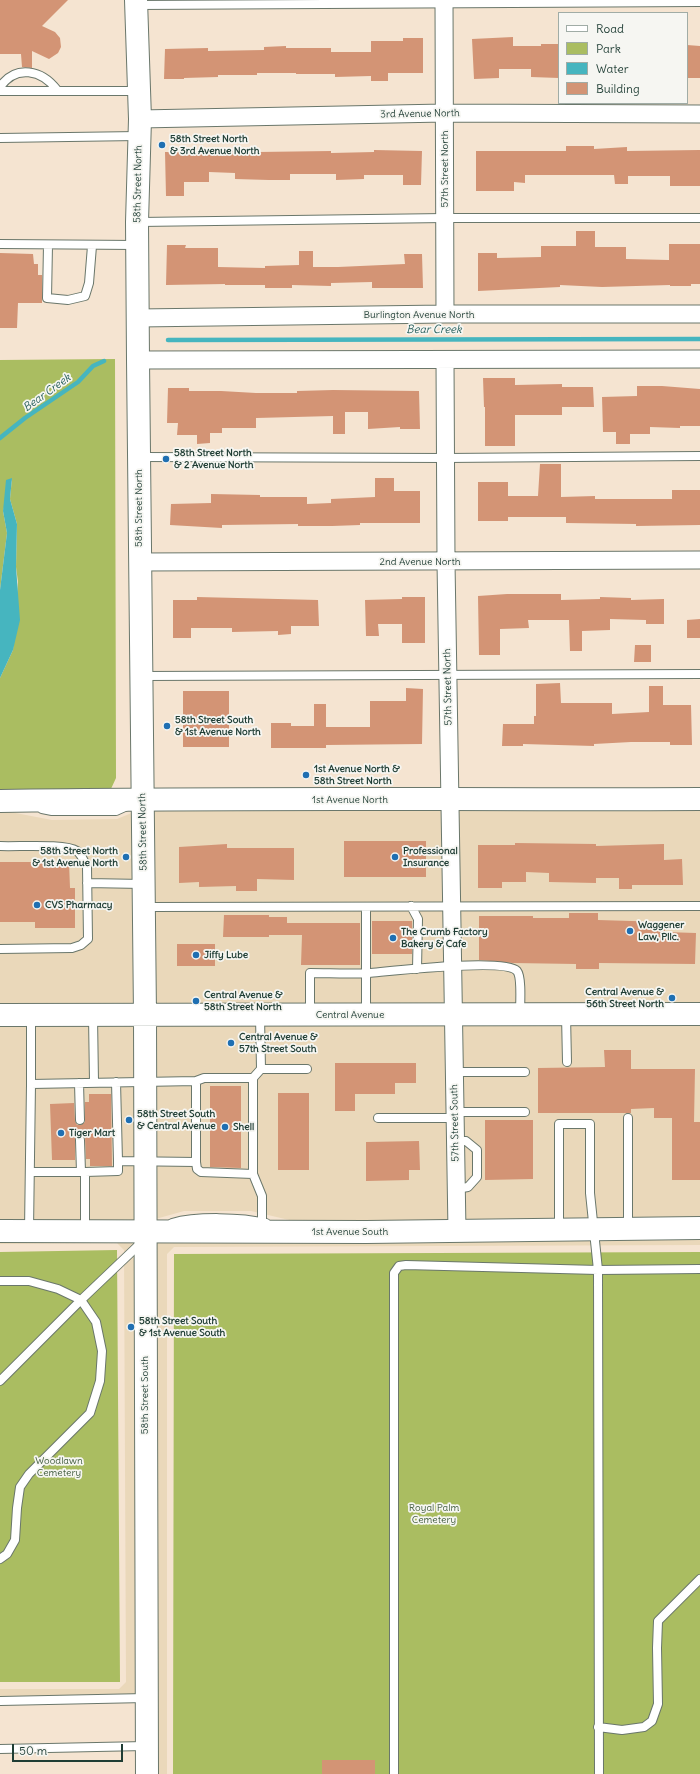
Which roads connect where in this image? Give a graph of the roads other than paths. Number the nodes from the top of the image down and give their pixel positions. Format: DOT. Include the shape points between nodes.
graph roads {
  1 [pos="444,2"];
  2 [pos="700,2"];
  3 [pos="136,3"];
  4 [pos="0,87"];
  5 [pos="57,90"];
  6 [pos="0,91"];
  7 [pos="139,91"];
  8 [pos="444,113"];
  9 [pos="700,114"];
  10 [pos="139,128"];
  11 [pos="0,138"];
  12 [pos="445,218"];
  13 [pos="700,218"];
  14 [pos="138,222"];
  15 [pos="0,244"];
  16 [pos="48,245"];
  17 [pos="138,245"];
  18 [pos="92,246"];
  19 [pos="445,314"];
  20 [pos="700,314"];
  21 [pos="138,318"];
  22 [pos="700,359"];
  23 [pos="138,360"];
  24 [pos="445,360"];
  25 [pos="700,456"];
  26 [pos="139,457"];
  27 [pos="446,458"];
  28 [pos="700,560"];
  29 [pos="139,562"];
  30 [pos="446,562"];
  31 [pos="448,674"];
  32 [pos="700,674"];
  33 [pos="141,676"];
  34 [pos="142,799"];
  35 [pos="700,799"];
  36 [pos="450,800"];
  37 [pos="0,801"];
  38 [pos="0,846"];
  39 [pos="87,883"];
  40 [pos="143,884"];
  41 [pos="411,906"];
  42 [pos="451,906"];
  43 [pos="700,906"];
  44 [pos="144,907"];
  45 [pos="366,907"];
  46 [pos="0,949"];
  47 [pos="452,966"];
  48 [pos="417,969"];
  49 [pos="367,973"];
  50 [pos="366,1014"];
  51 [pos="453,1014"];
  52 [pos="520,1014"];
  53 [pos="566,1014"];
  54 [pos="700,1014"];
  55 [pos="31,1015"];
  56 [pos="93,1015"];
  57 [pos="145,1015"];
  58 [pos="260,1015"];
  59 [pos="310,1015"];
  60 [pos="0,1016"];
  61 [pos="567,1062"];
  62 [pos="261,1069"];
  63 [pos="307,1069"];
  64 [pos="454,1072"];
  65 [pos="525,1072"];
  66 [pos="254,1078"];
  67 [pos="145,1081"];
  68 [pos="196,1081"];
  69 [pos="94,1082"];
  70 [pos="116,1082"];
  71 [pos="79,1083"];
  72 [pos="31,1084"];
  73 [pos="525,1112"];
  74 [pos="455,1115"];
  75 [pos="378,1118"];
  76 [pos="628,1118"];
  77 [pos="80,1120"];
  78 [pos="80,1140"];
  79 [pos="118,1161"];
  80 [pos="145,1162"];
  81 [pos="196,1162"];
  82 [pos="30,1172"];
  83 [pos="83,1172"];
  84 [pos="253,1174"];
  85 [pos="262,1222"];
  86 [pos="700,1228"];
  87 [pos="594,1229"];
  88 [pos="628,1229"];
  89 [pos="559,1230"];
  90 [pos="0,1231"];
  91 [pos="29,1231"];
  92 [pos="85,1231"];
  93 [pos="457,1231"];
  94 [pos="302,1232"];
  95 [pos="145,1235"];
  96 [pos="700,1269"];
  97 [pos="598,1270"];
  98 [pos="0,1281"];
  99 [pos="81,1300"];
  100 [pos="0,1381"];
  101 [pos="0,1559"];
  102 [pos="700,1579"];
  103 [pos="147,1698"];
  104 [pos="0,1701"];
  105 [pos="598,1727"];
  106 [pos="147,1746"];
  107 [pos="0,1749"];
  108 [pos="147,1774"];
  109 [pos="394,1774"];
  110 [pos="599,1774"];
  1 -- 2 [label="lane"];
  1 -- 3 [label="lane"];
  1 -- 8 [label="street, 57th Street North"];
  3 -- 7 [label="main road, 58th Street North"];
  4 -- 5 [label="lane" via="12,75 24,72 45,77"];
  5 -- 6 [label="lane"];
  5 -- 7 [label="lane"];
  7 -- 10 [label="main road, 58th Street North"];
  8 -- 9 [label="street, 3rd Avenue North"];
  8 -- 10 [label="street, 3rd Avenue North"];
  8 -- 12 [label="street, 57th Street North"];
  10 -- 11 [label="lane" via="91,137"];
  10 -- 14 [label="main road, 58th Street North"];
  12 -- 13 [label="lane"];
  12 -- 14 [label="lane"];
  12 -- 19 [label="street, 57th Street North"];
  14 -- 17 [label="main road, 58th Street North"];
  15 -- 16 [label="lane"];
  16 -- 18 [label="lane"];
  16 -- 18 [label="lane" via="47,298 68,300 85,296"];
  17 -- 18 [label="lane"];
  17 -- 21 [label="main road, 58th Street North"];
  19 -- 20 [label="street, Burlington Avenue North"];
  19 -- 21 [label="street, Burlington Avenue North"];
  21 -- 23 [label="main road, 58th Street North"];
  22 -- 24 [label="street"];
  23 -- 24 [label="street"];
  23 -- 26 [label="main road, 58th Street North"];
  24 -- 27 [label="street, 57th Street North"];
  25 -- 27 [label="lane"];
  26 -- 27 [label="lane"];
  26 -- 29 [label="main road, 58th Street North"];
  27 -- 30 [label="street, 57th Street North"];
  28 -- 30 [label="street, 2nd Avenue North"];
  29 -- 30 [label="street, 2nd Avenue North"];
  29 -- 33 [label="main road, 58th Street North"];
  30 -- 31 [label="street, 57th Street North"];
  31 -- 32 [label="lane"];
  31 -- 33 [label="lane"];
  31 -- 36 [label="street, 57th Street North"];
  33 -- 34 [label="main road, 58th Street North"];
  34 -- 36 [label="main road, 1st Avenue North"];
  34 -- 37 [label="main road, 1st Avenue North"];
  34 -- 40 [label="main road, 58th Street North"];
  35 -- 36 [label="main road, 1st Avenue North"];
  36 -- 42 [label="street, 57th Street North"];
  38 -- 39 [label="lane" via="69,848 82,857 87,867"];
  39 -- 40 [label="lane"];
  39 -- 46 [label="lane" via="88,939 81,945 72,948"];
  40 -- 44 [label="main road, 58th Street North"];
  41 -- 42 [label="lane"];
  41 -- 45 [label="lane"];
  41 -- 48 [label="lane" via="418,919"];
  42 -- 43 [label="lane"];
  42 -- 47 [label="street, 57th Street North"];
  44 -- 45 [label="lane"];
  44 -- 57 [label="main road, 58th Street North"];
  45 -- 49 [label="lane"];
  47 -- 48 [label="lane"];
  47 -- 51 [label="street, 57th Street North"];
  47 -- 52 [label="lane" via="513,968 519,976"];
  48 -- 49 [label="lane"];
  49 -- 50 [label="lane"];
  49 -- 59 [label="lane" via="310,973"];
  50 -- 51 [label="main road, Central Avenue"];
  50 -- 59 [label="main road, Central Avenue"];
  51 -- 52 [label="main road, Central Avenue"];
  51 -- 64 [label="street, 57th Street South"];
  52 -- 53 [label="main road, Central Avenue"];
  53 -- 54 [label="main road, Central Avenue"];
  53 -- 61 [label="lane"];
  55 -- 56 [label="main road, Central Avenue"];
  55 -- 60 [label="main road, Central Avenue"];
  55 -- 72 [label="lane"];
  56 -- 57 [label="main road, Central Avenue"];
  56 -- 69 [label="lane"];
  57 -- 58 [label="main road, Central Avenue"];
  57 -- 67 [label="main road, 58th Street South"];
  58 -- 59 [label="main road, Central Avenue"];
  58 -- 62 [label="lane"];
  62 -- 63 [label="lane"];
  62 -- 66 [label="lane"];
  64 -- 65 [label="lane"];
  64 -- 74 [label="street, 57th Street South"];
  66 -- 68 [label="lane" via="204,1078"];
  66 -- 84 [label="lane"];
  67 -- 68 [label="lane"];
  67 -- 70 [label="lane"];
  67 -- 80 [label="main road, 58th Street South"];
  68 -- 81 [label="lane"];
  69 -- 70 [label="lane"];
  69 -- 71 [label="lane"];
  70 -- 79 [label="lane"];
  71 -- 72 [label="lane"];
  71 -- 77 [label="lane"];
  72 -- 82 [label="lane"];
  73 -- 74 [label="lane"];
  74 -- 75 [label="lane"];
  74 -- 93 [label="street, 57th Street South"];
  76 -- 88 [label="lane"];
  78 -- 83 [label="lane"];
  79 -- 80 [label="lane"];
  79 -- 83 [label="lane" via="118,1171"];
  80 -- 81 [label="lane"];
  80 -- 95 [label="main road, 58th Street South"];
  81 -- 84 [label="lane" via="197,1169 202,1172"];
  82 -- 83 [label="lane"];
  82 -- 91 [label="lane"];
  83 -- 92 [label="lane"];
  84 -- 85 [label="lane" via="262,1196"];
  85 -- 94 [label="lane"];
  85 -- 95 [label="lane" via="251,1219 184,1220"];
  86 -- 88 [label="main road, 1st Avenue South"];
  87 -- 88 [label="main road, 1st Avenue South"];
  87 -- 89 [label="main road, 1st Avenue South"];
  87 -- 89 [label="lane" via="590,1193 590,1124 559,1124"];
  87 -- 97 [label="lane"];
  89 -- 93 [label="main road, 1st Avenue South"];
  90 -- 91 [label="main road, 1st Avenue South"];
  91 -- 92 [label="main road, 1st Avenue South"];
  92 -- 95 [label="main road, 1st Avenue South"];
  93 -- 94 [label="main road, 1st Avenue South"];
  94 -- 95 [label="main road, 1st Avenue South"];
  95 -- 99 [label="lane"];
  95 -- 103 [label="main road, 58th Street South"];
  96 -- 97 [label="lane"];
  97 -- 105 [label="lane"];
  97 -- 109 [label="lane" via="406,1265 399,1266 394,1273"];
  98 -- 99 [label="lane" via="29,1281 58,1288"];
  99 -- 100 [label="lane"];
  99 -- 101 [label="lane" via="96,1322 102,1351 100,1381 90,1413 29,1474 20,1487 15,1540 7,1554"];
  102 -- 105 [label="lane" via="658,1621 658,1704 652,1721 644,1727 622,1730"];
  103 -- 104 [label="lane"];
  103 -- 106 [label="main road, 58th Street South"];
  105 -- 110 [label="lane"];
  106 -- 107 [label="lane"];
  106 -- 108 [label="main road, 58th Street South"];
}
